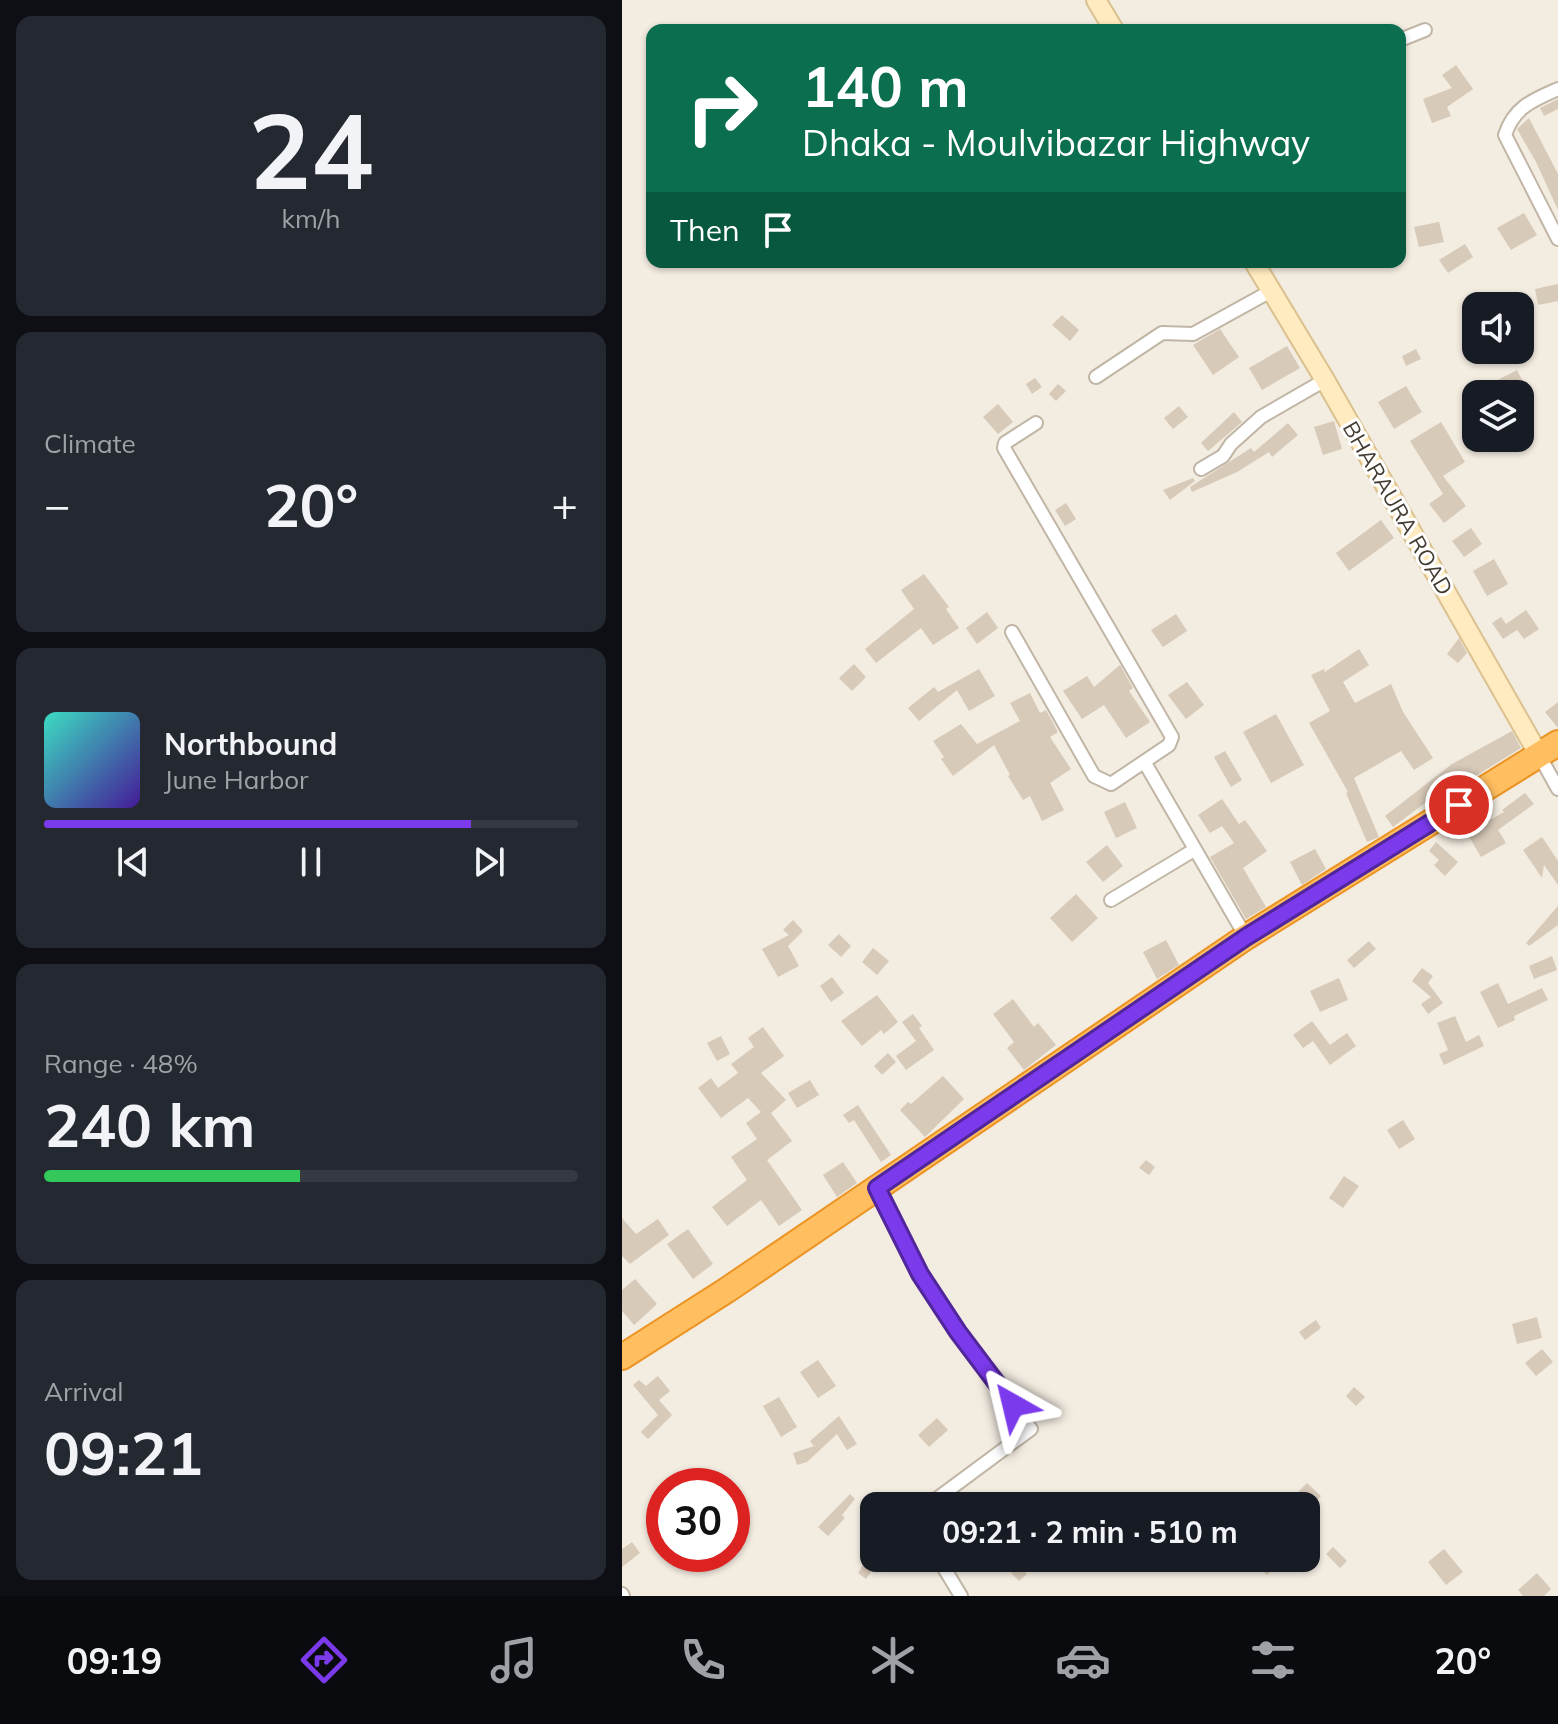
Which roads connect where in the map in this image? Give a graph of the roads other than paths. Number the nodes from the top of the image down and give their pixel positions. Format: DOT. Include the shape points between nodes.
graph roads {
  1 [pos="1096,0"];
  2 [pos="1110,24"];
  3 [pos="1425,30"];
  4 [pos="1406,38"];
  5 [pos="1558,89"];
  6 [pos="1558,239"];
  7 [pos="1258,268"];
  8 [pos="1271,291"];
  9 [pos="1096,377"];
  10 [pos="1325,380"];
  11 [pos="1036,423"];
  12 [pos="1201,469"];
  13 [pos="1012,632"];
  14 [pos="1548,749"];
  15 [pos="1145,763"];
  16 [pos="1558,789"];
  17 [pos="1194,850"];
  18 [pos="1111,900"];
  19 [pos="1246,937"];
  20 [pos="877,1188"];
  21 [pos="622,1357"];
  22 [pos="946,1492"];
  23 [pos="946,1572"];
  24 [pos="961,1596"];
  1 -- 2 [label="main road"];
  3 -- 4 [label="street"];
  5 -- 6 [label="street" via="1526,103 1510,119 1505,135"];
  7 -- 8 [label="main road, BHARAURA ROAD"];
  8 -- 9 [label="street" via="1193,334 1162,333"];
  8 -- 10 [label="main road, BHARAURA ROAD"];
  10 -- 12 [label="street" via="1261,417 1223,456"];
  10 -- 14 [label="main road, BHARAURA ROAD"];
  11 -- 15 [label="street" via="1004,448 1172,737"];
  13 -- 15 [label="street" via="1094,776 1111,784"];
  14 -- 16 [label="street"];
  14 -- 19 [label="highway"];
  15 -- 17 [label="street"];
  17 -- 18 [label="street"];
  17 -- 19 [label="street"];
  19 -- 20 [label="highway"];
  20 -- 21 [label="highway"];
  20 -- 22 [label="street" via="927,1286 1031,1429"];
  23 -- 24 [label="street"];
}
